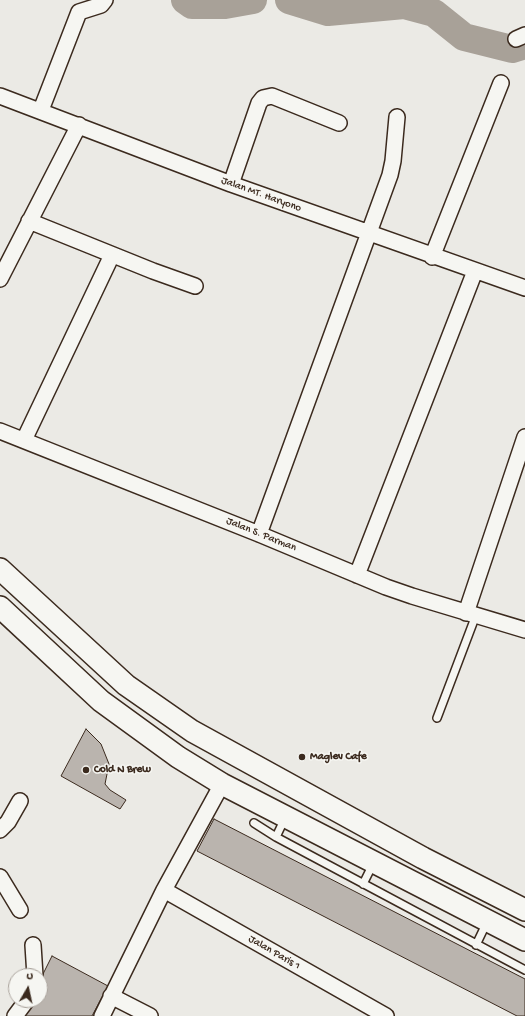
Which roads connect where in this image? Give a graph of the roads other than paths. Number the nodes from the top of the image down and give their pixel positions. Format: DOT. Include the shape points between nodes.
graph roads {
  1 [pos="105,0"];
  2 [pos="501,83"];
  3 [pos="0,96"];
  4 [pos="40,110"];
  5 [pos="398,117"];
  6 [pos="339,123"];
  7 [pos="80,125"];
  8 [pos="231,184"];
  9 [pos="29,221"];
  10 [pos="368,233"];
  11 [pos="112,255"];
  12 [pos="432,257"];
  13 [pos="475,271"];
  14 [pos="0,279"];
  15 [pos="195,286"];
  16 [pos="525,288"];
  17 [pos="0,431"];
  18 [pos="525,437"];
  19 [pos="24,440"];
  20 [pos="260,534"];
  21 [pos="0,569"];
  22 [pos="357,575"];
  23 [pos="0,607"];
  24 [pos="471,614"];
  25 [pos="525,630"];
  26 [pos="437,718"];
  27 [pos="192,731"];
  28 [pos="178,756"];
  29 [pos="222,784"];
  30 [pos="20,801"];
  31 [pos="286,816"];
  32 [pos="254,823"];
  33 [pos="0,830"];
  34 [pos="276,837"];
  35 [pos="374,862"];
  36 [pos="0,877"];
  37 [pos="363,884"];
  38 [pos="164,890"];
  39 [pos="20,910"];
  40 [pos="525,910"];
  41 [pos="487,920"];
  42 [pos="525,940"];
  43 [pos="33,944"];
  44 [pos="476,945"];
  45 [pos="34,968"];
  46 [pos="525,970"];
  47 [pos="111,996"];
  48 [pos="102,1016"];
  49 [pos="150,1016"];
  50 [pos="386,1016"];
  1 -- 4 [label="street" via="101,5 79,12"];
  2 -- 12 [label="street"];
  3 -- 4 [label="street, Jalan MT. Haryono"];
  4 -- 7 [label="street, Jalan MT. Haryono"];
  5 -- 10 [label="street" via="390,175"];
  6 -- 8 [label="street" via="272,96 263,98 259,103"];
  7 -- 8 [label="street, Jalan MT. Haryono"];
  7 -- 9 [label="street"];
  8 -- 10 [label="street, Jalan MT. Haryono"];
  9 -- 11 [label="street"];
  9 -- 14 [label="street"];
  10 -- 12 [label="street, Jalan MT. Haryono"];
  10 -- 20 [label="street"];
  11 -- 15 [label="street"];
  11 -- 19 [label="street"];
  12 -- 13 [label="street, Jalan MT. Haryono"];
  13 -- 16 [label="street, Jalan MT. Haryono"];
  13 -- 22 [label="street"];
  17 -- 19 [label="street, Jalan S. Parman"];
  18 -- 24 [label="street"];
  19 -- 20 [label="street, Jalan S. Parman"];
  20 -- 22 [label="street, Jalan S. Parman"];
  21 -- 27 [label="street" via="126,685"];
  22 -- 24 [label="street, Jalan S. Parman" via="412,596"];
  23 -- 28 [label="street" via="101,701"];
  24 -- 25 [label="street, Jalan S. Parman"];
  24 -- 26 [label="lane"];
  27 -- 28 [label="street"];
  27 -- 40 [label="street" via="423,858"];
  28 -- 29 [label="street"];
  29 -- 31 [label="street"];
  29 -- 38 [label="street"];
  30 -- 33 [label="street" via="8,822"];
  31 -- 34 [label="lane"];
  31 -- 35 [label="street"];
  32 -- 34 [label="lane"];
  34 -- 37 [label="lane"];
  35 -- 37 [label="lane"];
  35 -- 41 [label="street"];
  36 -- 39 [label="street"];
  37 -- 44 [label="lane"];
  38 -- 47 [label="street"];
  38 -- 50 [label="street, Jalan Paris 1"];
  41 -- 42 [label="street"];
  41 -- 44 [label="lane"];
  43 -- 45 [label="street"];
  44 -- 46 [label="lane"];
  47 -- 48 [label="street"];
  47 -- 49 [label="street"];
}
